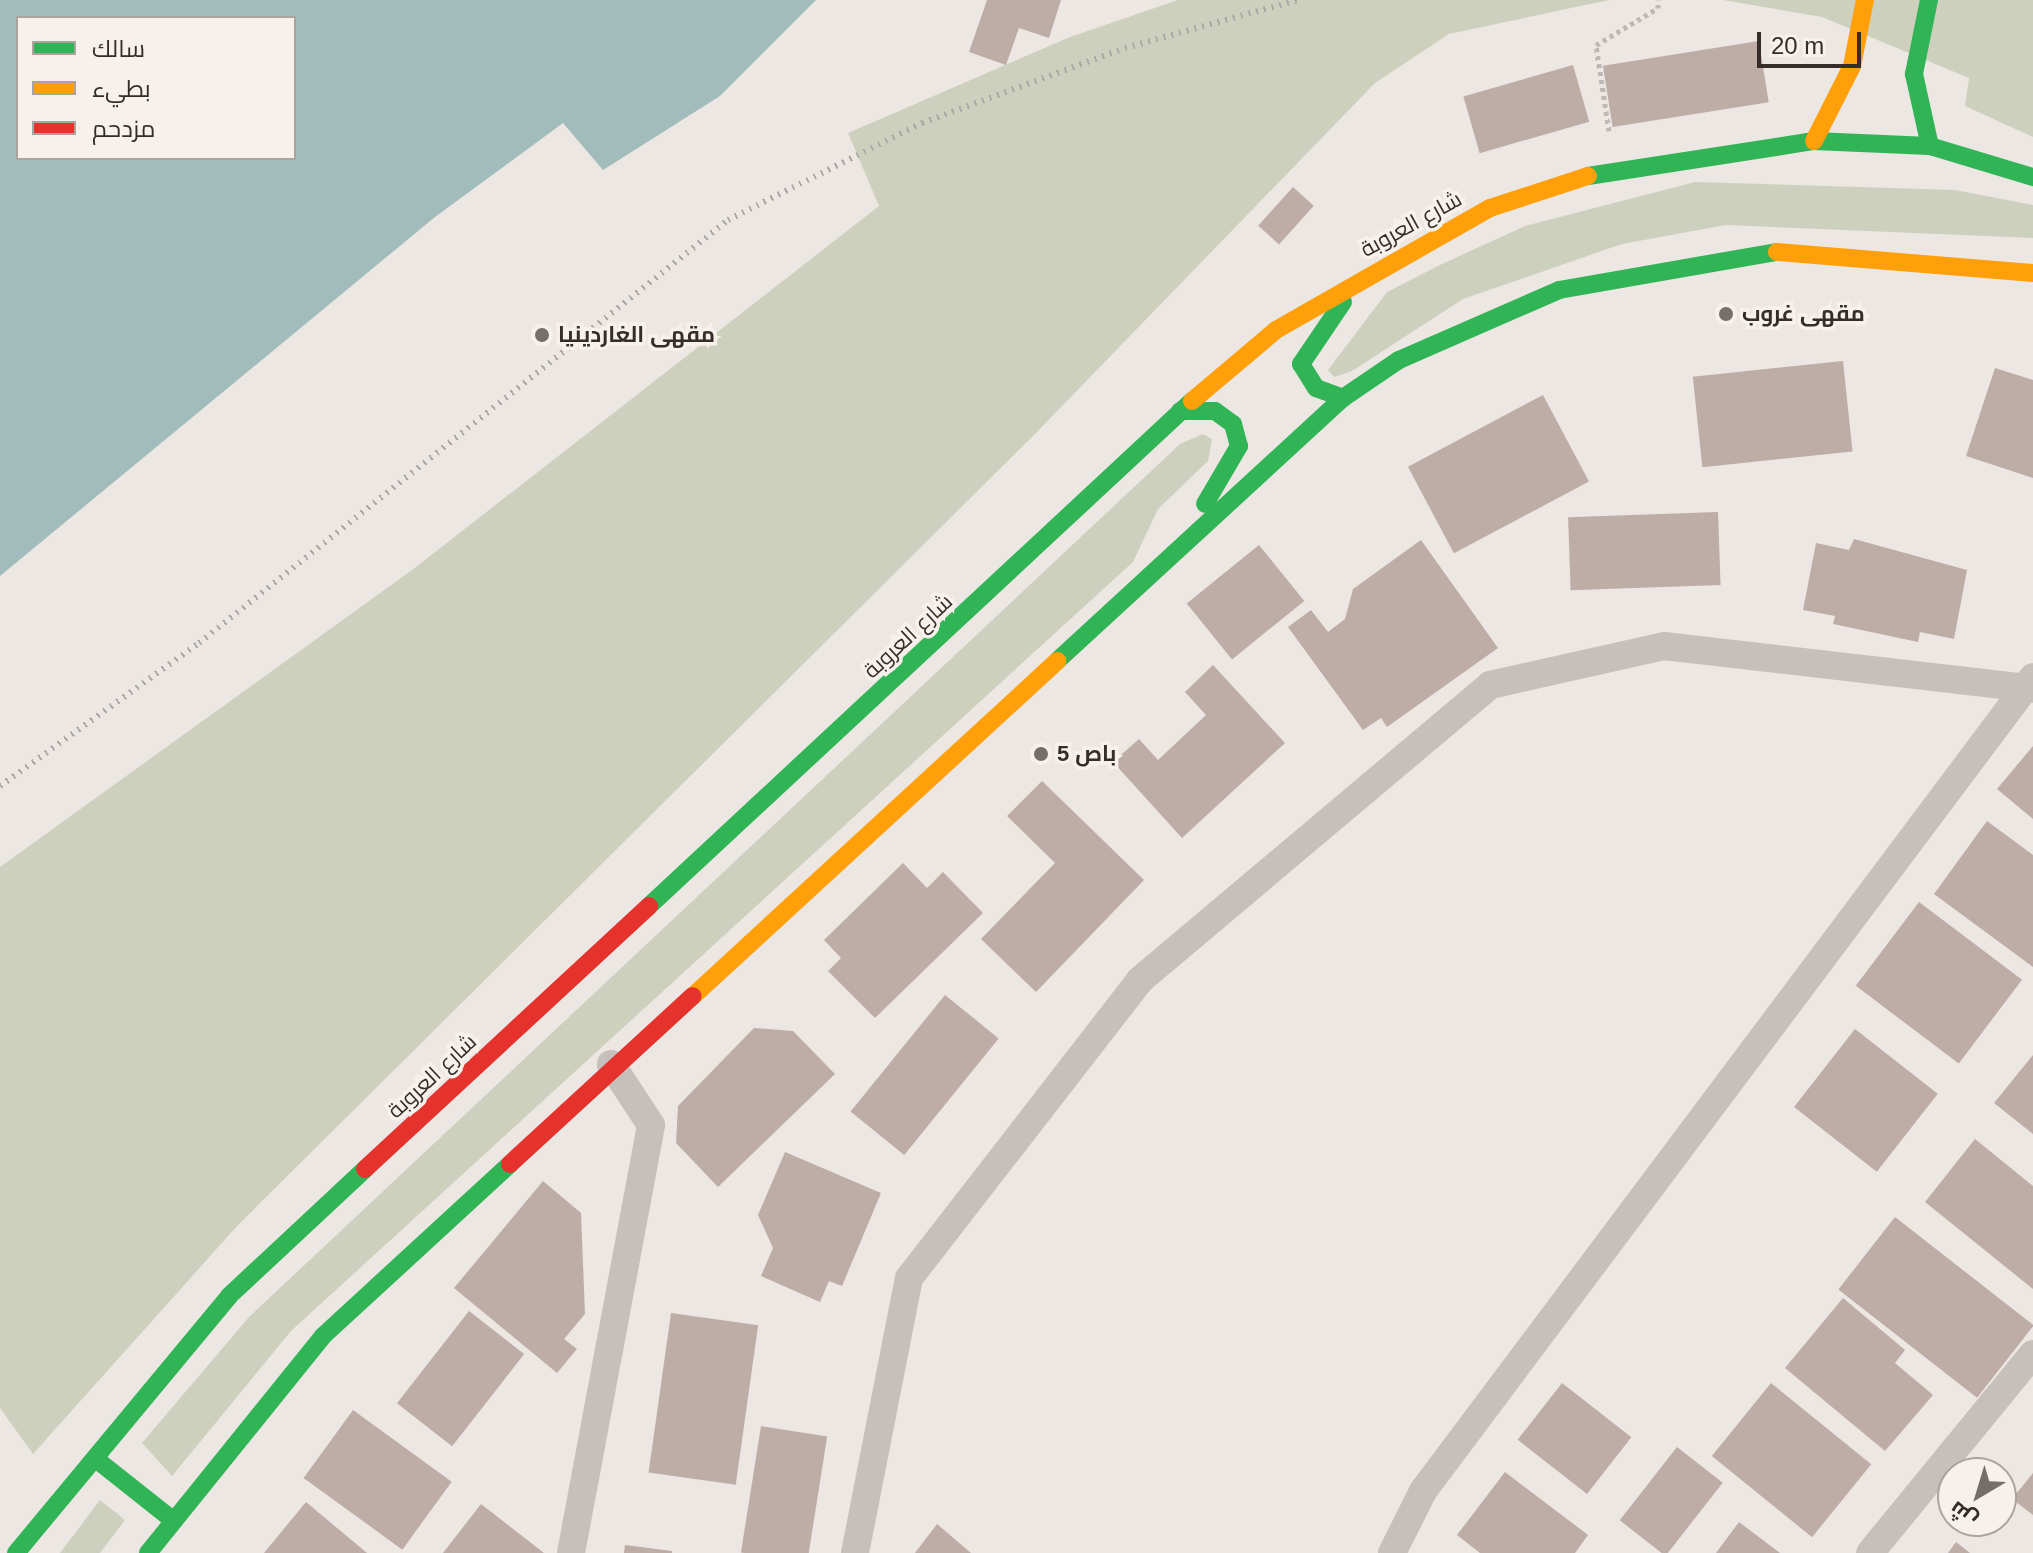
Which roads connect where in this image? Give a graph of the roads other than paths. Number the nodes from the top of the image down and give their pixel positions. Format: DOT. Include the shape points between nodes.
graph roads {
  1 [pos="1865,0"];
  2 [pos="1929,0"];
  3 [pos="1814,141"];
  4 [pos="1930,146"];
  5 [pos="2033,177"];
  6 [pos="2033,273"];
  7 [pos="1365,276"];
  8 [pos="1343,398"];
  9 [pos="1180,411"];
  10 [pos="1177,550"];
  11 [pos="2031,684"];
  12 [pos="611,1064"];
  13 [pos="2033,1354"];
  14 [pos="97,1460"];
  15 [pos="174,1521"];
  16 [pos="16,1553"];
  17 [pos="148,1553"];
  18 [pos="571,1553"];
  19 [pos="855,1553"];
  20 [pos="1392,1553"];
  21 [pos="1870,1553"];
  1 -- 3 [label="main road" via="1852,66"];
  2 -- 4 [label="main road" via="1914,74"];
  3 -- 4 [label="main road, شارع العروبة"];
  3 -- 7 [label="main road, شارع العروبة" via="1615,167 1490,208"];
  4 -- 5 [label="main road, شارع العروبة"];
  6 -- 8 [label="main road" via="1760,251 1559,290 1399,360"];
  7 -- 8 [label="main road" via="1301,364 1316,388"];
  7 -- 9 [label="main road, شارع العروبة" via="1276,330"];
  8 -- 10 [label="main road"];
  9 -- 10 [label="main road" via="1215,411 1233,424 1239,446"];
  9 -- 14 [label="main road, شارع العروبة" via="229,1296"];
  10 -- 12 [label="main road"];
  11 -- 19 [label="street" via="1664,646 1490,685 1140,980 909,1278"];
  11 -- 20 [label="street" via="1423,1491"];
  12 -- 15 [label="main road" via="323,1336"];
  12 -- 18 [label="street" via="651,1125"];
  13 -- 21 [label="street"];
  14 -- 15 [label="main road"];
  14 -- 16 [label="main road, شارع العروبة"];
  15 -- 17 [label="main road"];
}
